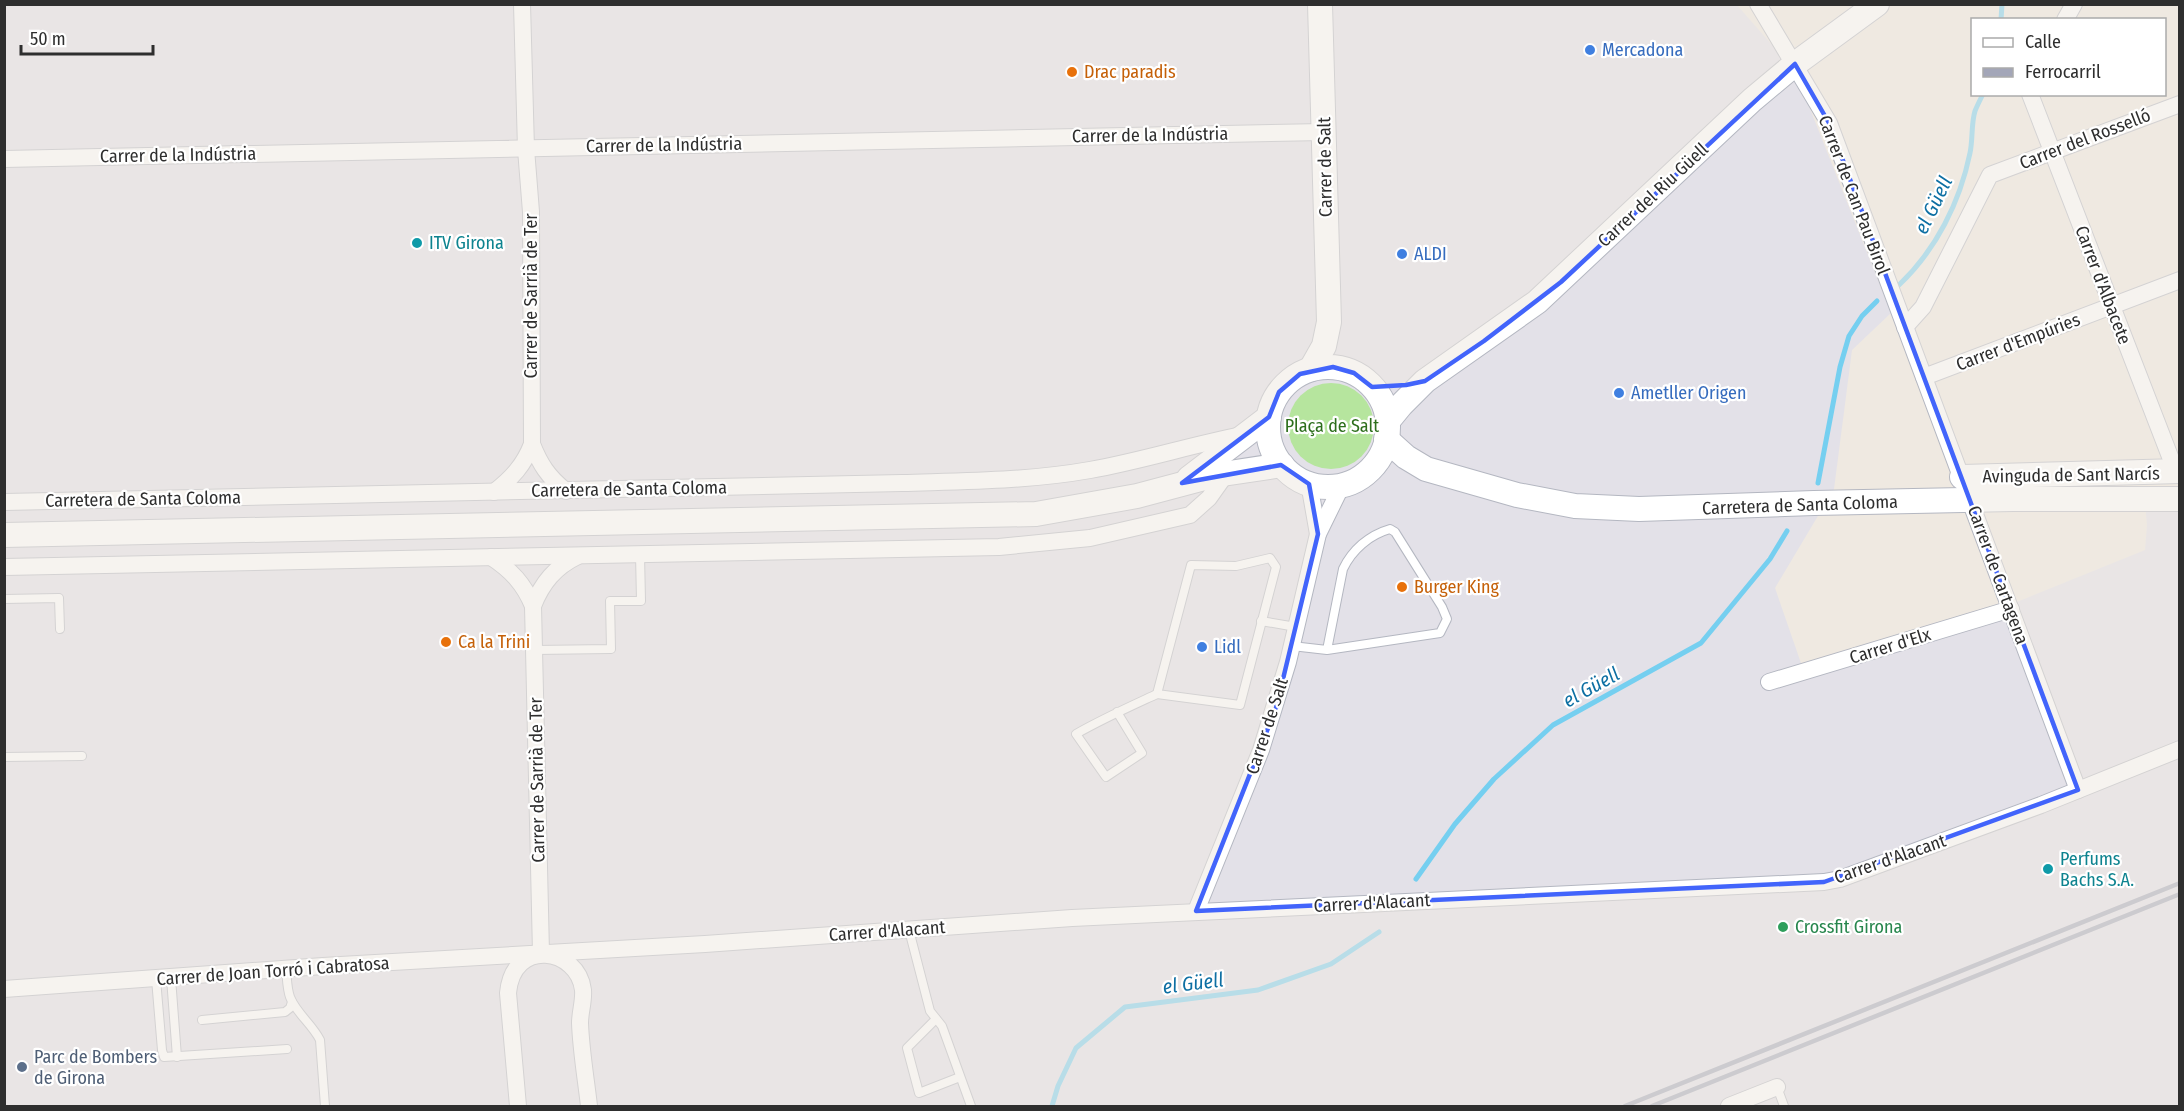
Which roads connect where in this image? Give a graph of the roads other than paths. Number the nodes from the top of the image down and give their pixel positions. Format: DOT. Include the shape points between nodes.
graph roads {
  1 [pos="522,4"];
  2 [pos="1320,4"];
  3 [pos="1758,4"];
  4 [pos="1877,4"];
  5 [pos="2074,4"];
  6 [pos="2066,18"];
  7 [pos="1795,64"];
  8 [pos="2030,96"];
  9 [pos="2180,104"];
  10 [pos="1324,132"];
  11 [pos="526,149"];
  12 [pos="2051,152"];
  13 [pos="4,159"];
  14 [pos="2180,280"];
  15 [pos="2111,306"];
  16 [pos="1905,327"];
  17 [pos="1328,330"];
  18 [pos="1311,369"];
  19 [pos="1349,371"];
  20 [pos="1924,378"];
  21 [pos="1425,381"];
  22 [pos="1372,387"];
  23 [pos="1269,417"];
  24 [pos="1387,430"];
  25 [pos="1249,434"];
  26 [pos="532,444"];
  27 [pos="1374,464"];
  28 [pos="1282,465"];
  29 [pos="1426,469"];
  30 [pos="2178,472"];
  31 [pos="1226,474"];
  32 [pos="1962,477"];
  33 [pos="1182,483"];
  34 [pos="1309,483"];
  35 [pos="1342,484"];
  36 [pos="566,490"];
  37 [pos="494,492"];
  38 [pos="2180,499"];
  39 [pos="1970,500"];
  40 [pos="4,502"];
  41 [pos="1318,534"];
  42 [pos="4,535"];
  43 [pos="640,554"];
  44 [pos="579,556"];
  45 [pos="491,557"];
  46 [pos="4,567"];
  47 [pos="4,599"];
  48 [pos="533,606"];
  49 [pos="2011,609"];
  50 [pos="1262,621"];
  51 [pos="1296,627"];
  52 [pos="60,629"];
  53 [pos="1292,646"];
  54 [pos="534,650"];
  55 [pos="1327,650"];
  56 [pos="1769,682"];
  57 [pos="1156,694"];
  58 [pos="1117,712"];
  59 [pos="2180,749"];
  60 [pos="82,756"];
  61 [pos="4,757"];
  62 [pos="2078,789"];
  63 [pos="1197,911"];
  64 [pos="909,930"];
  65 [pos="541,953"];
  66 [pos="286,969"];
  67 [pos="164,979"];
  68 [pos="4,989"];
  69 [pos="292,1002"];
  70 [pos="936,1019"];
  71 [pos="202,1020"];
  72 [pos="287,1049"];
  73 [pos="177,1057"];
  74 [pos="960,1077"];
  75 [pos="1777,1087"];
  76 [pos="325,1107"];
  77 [pos="518,1107"];
  78 [pos="589,1107"];
  79 [pos="971,1107"];
  80 [pos="1729,1107"];
  81 [pos="1785,1107"];
  1 -- 11 [label="street, Carrer de Sarrià de Ter"];
  2 -- 10 [label="street, Carrer de Salt"];
  3 -- 7 [label="street, Carrer de Can Pau Birol"];
  4 -- 7 [label="street, Carrer del Riu Güell"];
  5 -- 6 [label="street"];
  7 -- 16 [label="street, Carrer de Can Pau Birol" via="1829,123"];
  7 -- 21 [label="street, Carrer del Riu Güell" via="1537,303"];
  8 -- 12 [label="street, Carrer d'Albacete"];
  9 -- 12 [label="street, Carrer del Rosselló"];
  10 -- 11 [label="street, Carrer de la Indústria"];
  10 -- 17 [label="street, Carrer de Salt"];
  11 -- 13 [label="street, Carrer de la Indústria"];
  11 -- 26 [label="street, Carrer de Sarrià de Ter" via="531,212"];
  12 -- 15 [label="street, Carrer d'Albacete"];
  12 -- 16 [label="street, Carrer del Rosselló" via="1990,175 1923,307"];
  14 -- 15 [label="street, Carrer d'Empúries"];
  15 -- 20 [label="street, Carrer d'Empúries"];
  15 -- 30 [label="street, Carrer d'Albacete"];
  16 -- 20 [label="street, Carrer de Cartagena"];
  17 -- 18 [label="street, Carrer de Salt"];
  17 -- 19 [label="street, Carrer de Salt"];
  18 -- 19 [label="street" via="1333,367"];
  18 -- 23 [label="street" via="1283,387"];
  19 -- 22 [label="street"];
  20 -- 32 [label="street, Carrer de Cartagena"];
  21 -- 22 [label="street, Carrer del Riu Güell"];
  21 -- 24 [label="street, Carrer del Riu Güell" via="1401,405"];
  22 -- 24 [label="street" via="1382,400"];
  23 -- 25 [label="street, Carretera de Santa Coloma"];
  23 -- 28 [label="street" via="1271,445"];
  24 -- 27 [label="street" via="1383,449"];
  24 -- 29 [label="street, Carretera de Santa Coloma" via="1406,457"];
  25 -- 33 [label="street, Carretera de Santa Coloma"];
  25 -- 36 [label="street, Carretera de Santa Coloma" via="1089,470 1005,479"];
  26 -- 36 [label="street, Carrer de Sarrià de Ter" via="540,464"];
  26 -- 37 [label="street, Carrer de Sarrià de Ter" via="522,465"];
  27 -- 29 [label="street, Carretera de Santa Coloma"];
  27 -- 35 [label="street" via="1358,479"];
  28 -- 31 [label="street, Carretera de Santa Coloma"];
  28 -- 34 [label="street"];
  29 -- 39 [label="street, Carretera de Santa Coloma" via="1517,495 1575,506 1650,509"];
  30 -- 32 [label="street, Avinguda de Sant Narcís"];
  31 -- 33 [label="street, Carretera de Santa Coloma"];
  31 -- 43 [label="street" via="1209,498 1190,515 1090,538 999,548"];
  32 -- 39 [label="street, Carrer de Cartagena"];
  33 -- 42 [label="street, Carretera de Santa Coloma" via="1137,496 1036,514"];
  34 -- 35 [label="street"];
  34 -- 41 [label="street, Carrer de Salt"];
  35 -- 41 [label="street, Carrer de Salt"];
  36 -- 37 [label="street, Carretera de Santa Coloma"];
  37 -- 40 [label="street, Carretera de Santa Coloma"];
  38 -- 39 [label="street, Carretera de Santa Coloma"];
  39 -- 49 [label="street, Carrer de Cartagena"];
  41 -- 51 [label="street, Carrer de Salt"];
  43 -- 44 [label="street"];
  43 -- 54 [label="lane" via="641,601 610,601 611,649"];
  44 -- 45 [label="street"];
  44 -- 48 [label="street, Carrer de Sarrià de Ter" via="550,576"];
  45 -- 46 [label="street"];
  45 -- 48 [label="street, Carrer de Sarrià de Ter" via="512,573"];
  47 -- 52 [label="lane" via="59,598"];
  48 -- 54 [label="street, Carrer de Sarrià de Ter"];
  49 -- 56 [label="street, Carrer d'Elx"];
  49 -- 62 [label="street, Carrer de Cartagena"];
  50 -- 51 [label="lane"];
  50 -- 57 [label="lane" via="1240,705"];
  50 -- 57 [label="lane" via="1276,567 1270,558 1236,566 1191,565"];
  51 -- 53 [label="street, Carrer de Salt"];
  53 -- 55 [label="lane"];
  53 -- 63 [label="street, Carrer de Salt" via="1261,750"];
  54 -- 65 [label="street, Carrer de Sarrià de Ter"];
  55 -- 55 [label="lane" via="1440,633 1447,619 1442,607 1390,529 1365,541 1347,560"];
  57 -- 58 [label="lane"];
  58 -- 58 [label="lane" via="1076,734 1106,777 1142,753"];
  59 -- 62 [label="street, Carrer d'Alacant"];
  60 -- 61 [label="lane"];
  62 -- 63 [label="street, Carrer d'Alacant" via="1824,882"];
  63 -- 64 [label="street, Carrer d'Alacant"];
  64 -- 65 [label="street, Carrer d'Alacant"];
  64 -- 70 [label="lane" via="930,1011"];
  65 -- 66 [label="street, Carrer de Joan Torró i Cabratosa"];
  65 -- 77 [label="street" via="526,958 509,980"];
  65 -- 78 [label="street" via="567,963 583,990 580,1021"];
  66 -- 67 [label="street, Carrer de Joan Torró i Cabratosa"];
  66 -- 69 [label="lane"];
  67 -- 68 [label="street, Carrer de Joan Torró i Cabratosa"];
  67 -- 73 [label="lane"];
  67 -- 73 [label="lane" via="162,1055"];
  69 -- 71 [label="lane" via="285,1012"];
  69 -- 76 [label="lane" via="320,1040"];
  70 -- 74 [label="lane"];
  70 -- 74 [label="lane" via="907,1048 919,1093"];
  72 -- 73 [label="lane"];
  74 -- 79 [label="lane"];
  75 -- 80 [label="street"];
  75 -- 81 [label="lane"];
}
